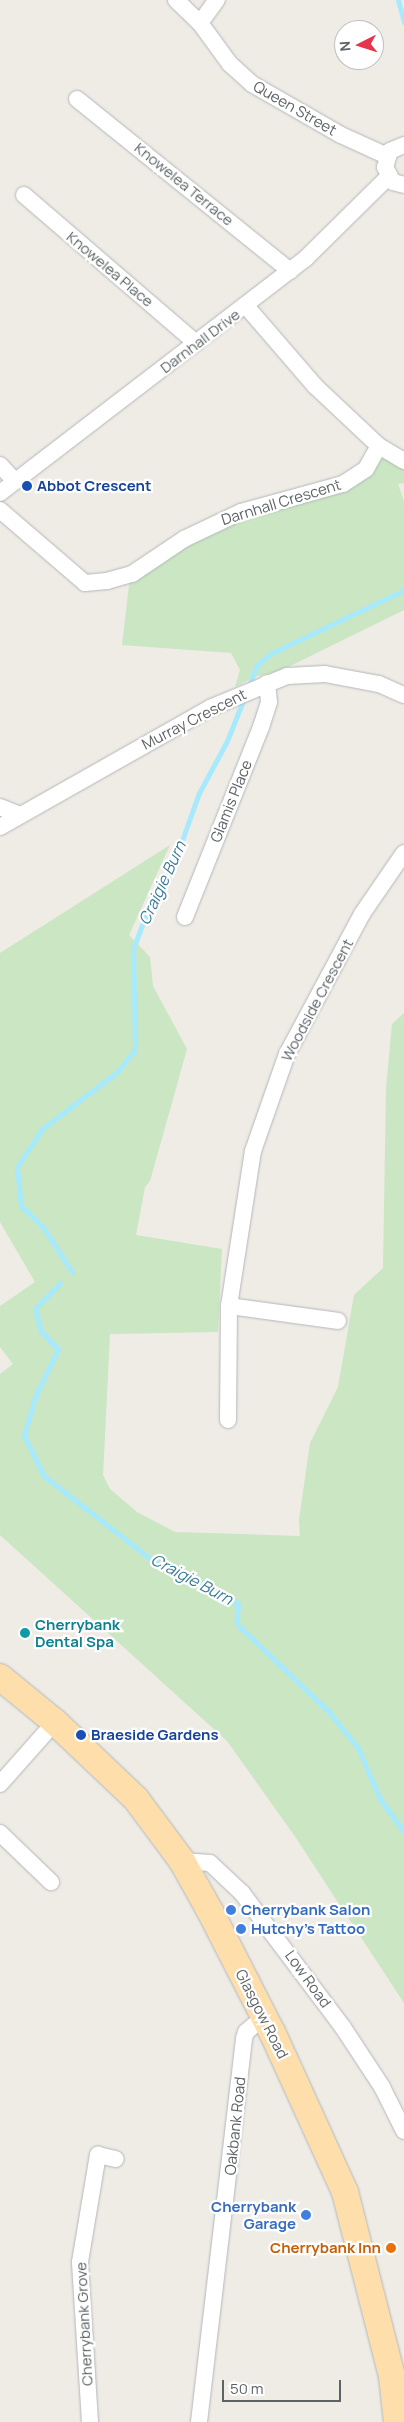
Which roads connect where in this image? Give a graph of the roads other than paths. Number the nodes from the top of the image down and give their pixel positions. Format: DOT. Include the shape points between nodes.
graph roads {
  1 [pos="176,0"];
  2 [pos="216,0"];
  3 [pos="200,22"];
  4 [pos="77,99"];
  5 [pos="404,145"];
  6 [pos="387,156"];
  7 [pos="388,177"];
  8 [pos="404,186"];
  9 [pos="24,195"];
  10 [pos="290,271"];
  11 [pos="246,306"];
  12 [pos="196,343"];
  13 [pos="380,446"];
  14 [pos="404,461"];
  15 [pos="0,465"];
  16 [pos="15,481"];
  17 [pos="0,493"];
  18 [pos="0,510"];
  19 [pos="260,686"];
  20 [pos="404,695"];
  21 [pos="0,807"];
  22 [pos="20,815"];
  23 [pos="0,828"];
  24 [pos="404,853"];
  25 [pos="185,917"];
  26 [pos="229,1306"];
  27 [pos="338,1322"];
  28 [pos="228,1420"];
  29 [pos="0,1677"];
  30 [pos="55,1722"];
  31 [pos="0,1784"];
  32 [pos="0,1833"];
  33 [pos="182,1861"];
  34 [pos="51,1882"];
  35 [pos="264,2017"];
  36 [pos="398,2104"];
  37 [pos="404,2131"];
  38 [pos="116,2159"];
  39 [pos="90,2422"];
  40 [pos="199,2422"];
  41 [pos="396,2422"];
  1 -- 3 [label="street, Queen Street" via="185,12"];
  2 -- 3 [label="street"];
  3 -- 6 [label="street, Queen Street" via="230,64 252,84 341,135"];
  4 -- 10 [label="street, Knowelea Terrace"];
  5 -- 6 [label="street"];
  6 -- 7 [label="street" via="385,167"];
  7 -- 8 [label="street"];
  7 -- 10 [label="street, Darnhall Drive"];
  9 -- 12 [label="street, Knowelea Place"];
  10 -- 11 [label="street, Darnhall Drive"];
  11 -- 12 [label="street, Darnhall Drive"];
  11 -- 13 [label="street" via="315,386"];
  12 -- 16 [label="street, Darnhall Drive"];
  13 -- 14 [label="street"];
  13 -- 18 [label="street, Darnhall Crescent" via="366,469 343,484 241,512 184,538 132,574 107,581 86,583"];
  15 -- 16 [label="street"];
  16 -- 17 [label="street, Darnhall Drive"];
  19 -- 20 [label="street, Murray Crescent" via="287,676 326,674 379,684"];
  19 -- 22 [label="street, Murray Crescent" via="210,708"];
  19 -- 25 [label="street, Glamis Place" via="269,702"];
  21 -- 22 [label="street"];
  22 -- 23 [label="street, Murray Crescent"];
  24 -- 26 [label="street, Woodside Crescent" via="362,914 287,1054 253,1151"];
  26 -- 27 [label="street"];
  26 -- 28 [label="street, Woodside Crescent"];
  29 -- 30 [label="main road, Glasgow Road"];
  30 -- 31 [label="street"];
  30 -- 33 [label="main road, Glasgow Road" via="136,1800"];
  32 -- 34 [label="street"];
  33 -- 35 [label="main road, Glasgow Road"];
  33 -- 36 [label="street, Low Road" via="210,1863 242,1893"];
  35 -- 40 [label="street, Oakbank Road" via="246,2032 244,2039"];
  35 -- 41 [label="main road, Glasgow Road" via="345,2192 393,2382"];
  36 -- 37 [label="street, Low Road"];
  38 -- 39 [label="street, Cherrybank Grove" via="98,2155 80,2262"];
}
